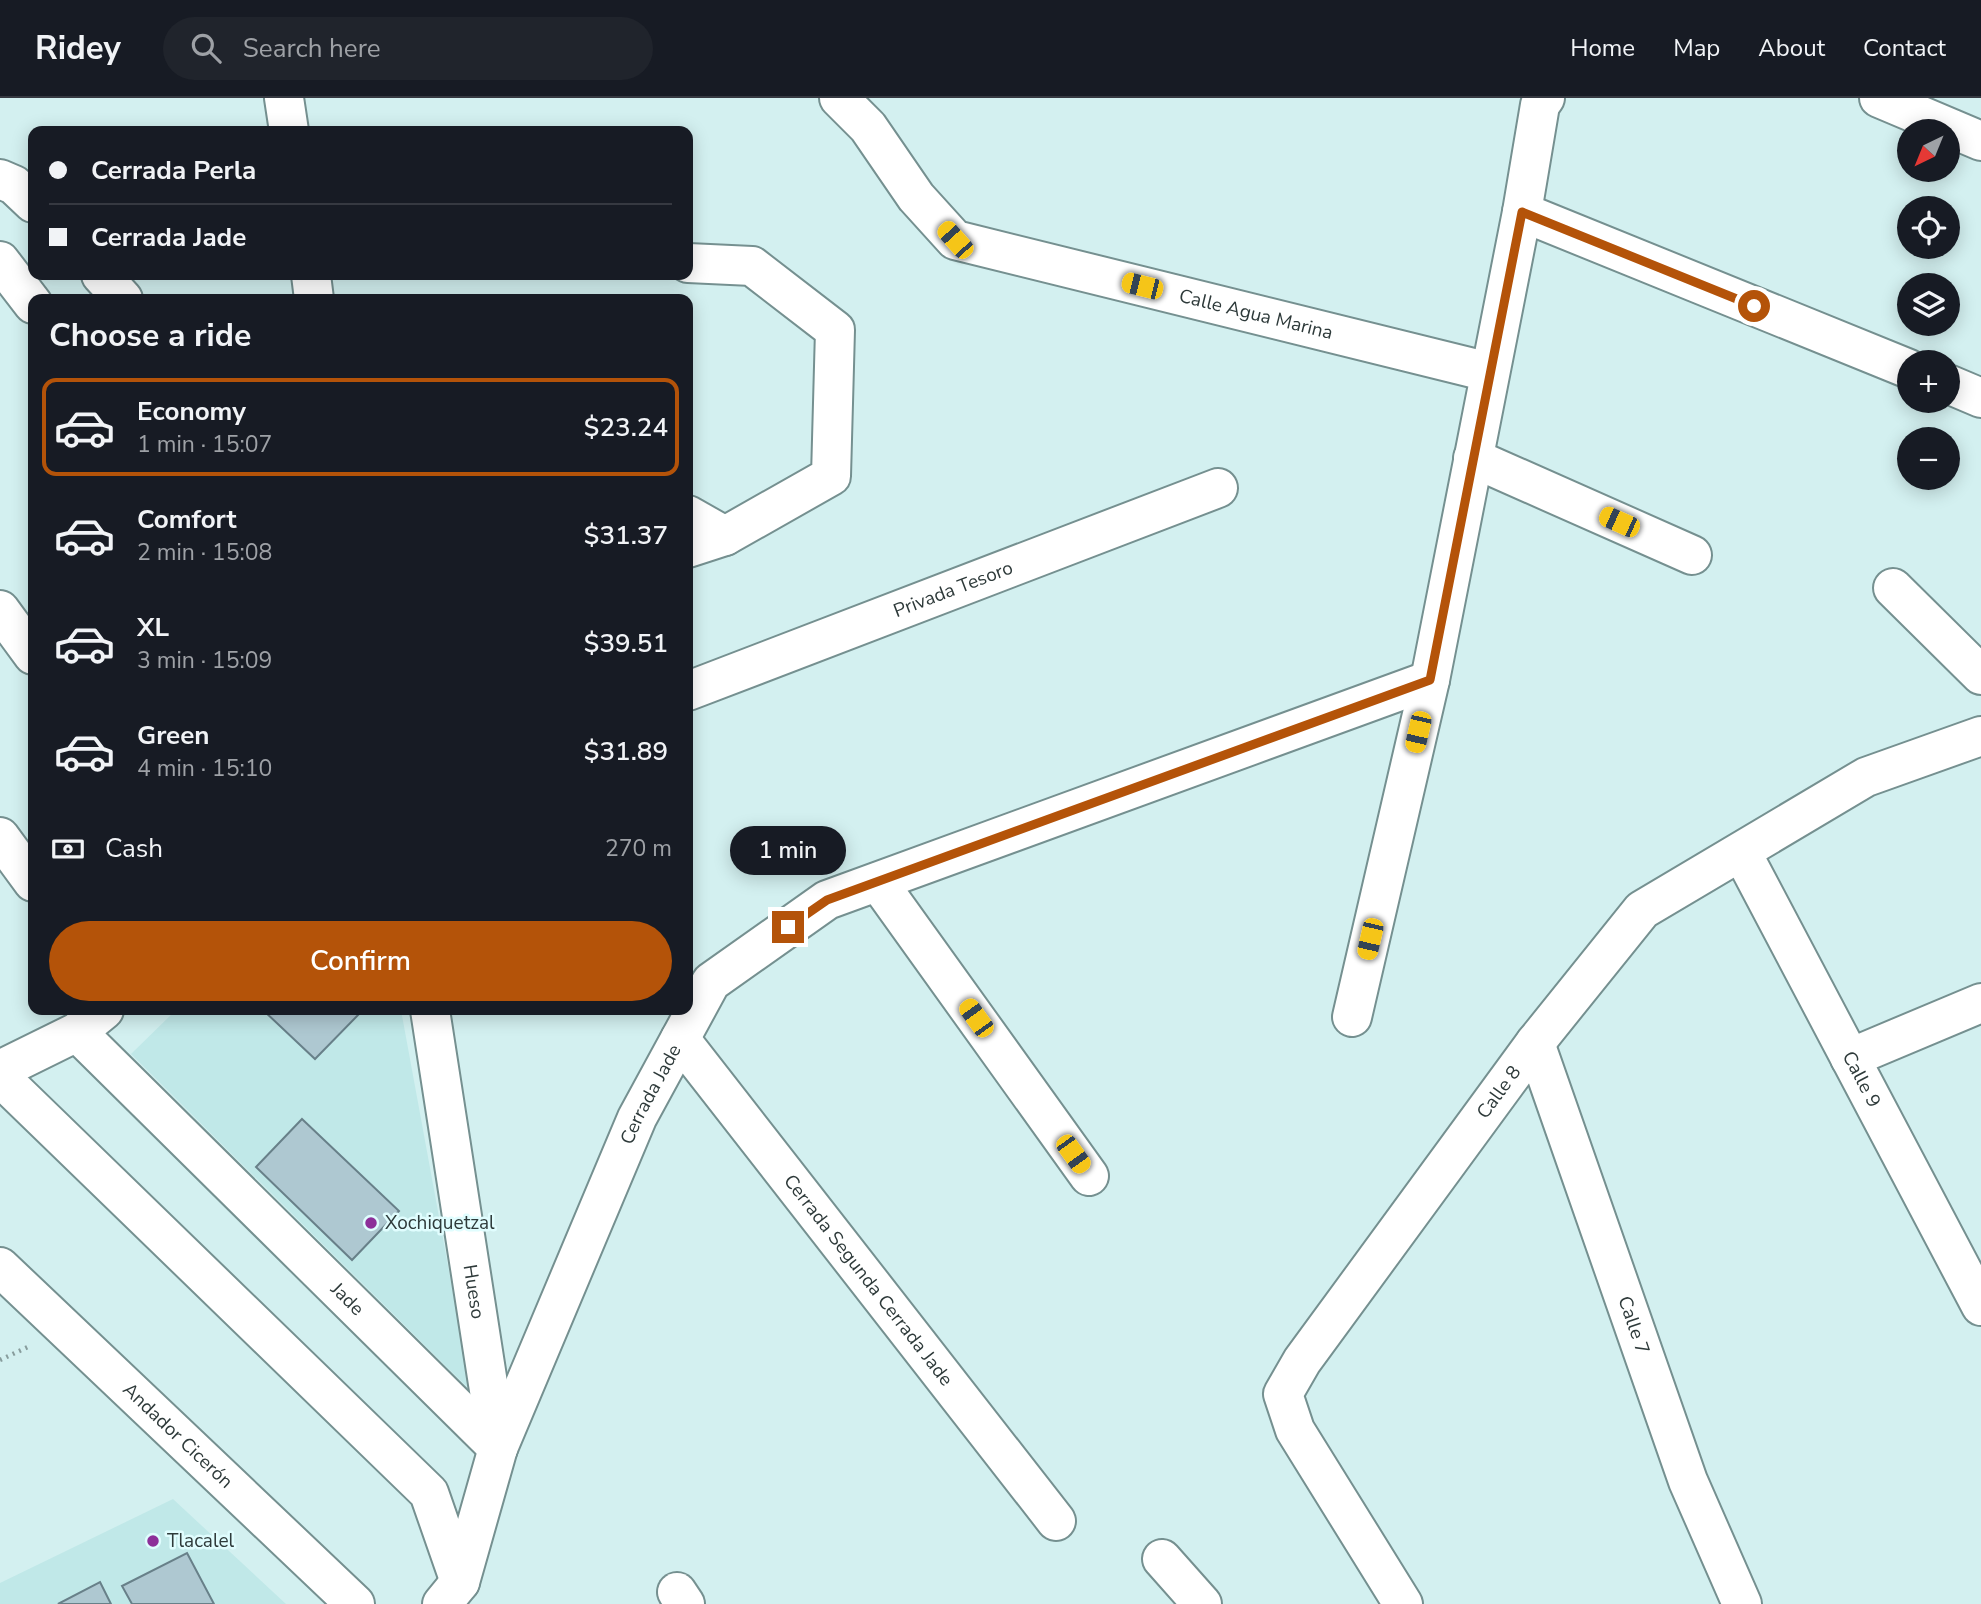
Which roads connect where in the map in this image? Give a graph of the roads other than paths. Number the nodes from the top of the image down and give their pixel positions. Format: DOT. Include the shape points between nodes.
graph roads {
  1 [pos="285,98"];
  2 [pos="839,98"];
  3 [pos="1879,98"];
  4 [pos="1535,100"];
  5 [pos="288,126"];
  6 [pos="1981,141"];
  7 [pos="0,179"];
  8 [pos="28,198"];
  9 [pos="1522,212"];
  10 [pos="0,261"];
  11 [pos="693,263"];
  12 [pos="106,280"];
  13 [pos="118,294"];
  14 [pos="28,297"];
  15 [pos="1897,364"];
  16 [pos="1489,372"];
  17 [pos="1960,389"];
  18 [pos="1981,398"];
  19 [pos="1473,458"];
  20 [pos="1217,488"];
  21 [pos="693,518"];
  22 [pos="724,536"];
  23 [pos="693,546"];
  24 [pos="1692,555"];
  25 [pos="1893,587"];
  26 [pos="0,610"];
  27 [pos="28,648"];
  28 [pos="1981,675"];
  29 [pos="1430,680"];
  30 [pos="693,689"];
  31 [pos="1981,736"];
  32 [pos="1742,853"];
  33 [pos="878,882"];
  34 [pos="1981,1003"];
  35 [pos="431,1015"];
  36 [pos="1352,1017"];
  37 [pos="91,1021"];
  38 [pos="680,1039"];
  39 [pos="1535,1043"];
  40 [pos="1850,1058"];
  41 [pos="0,1070"];
  42 [pos="0,1077"];
  43 [pos="1089,1176"];
  44 [pos="0,1267"];
  45 [pos="1981,1307"];
  46 [pos="498,1448"];
  47 [pos="1056,1521"];
  48 [pos="1162,1559"];
  49 [pos="451,1593"];
  50 [pos="355,1604"];
  51 [pos="1202,1604"];
  52 [pos="1403,1604"];
  53 [pos="1742,1604"];
  1 -- 5 [label="street"];
  2 -- 16 [label="street, Calle Agua Marina" via="868,127 916,197 955,240"];
  3 -- 6 [label="street"];
  4 -- 9 [label="street"];
  7 -- 8 [label="street"];
  9 -- 15 [label="street"];
  9 -- 16 [label="street"];
  10 -- 14 [label="street"];
  11 -- 22 [label="street" via="752,266 835,330 831,477"];
  12 -- 13 [label="street"];
  16 -- 19 [label="street"];
  17 -- 18 [label="street"];
  19 -- 24 [label="street"];
  19 -- 29 [label="street"];
  20 -- 30 [label="street, Privada Tesoro"];
  21 -- 22 [label="street"];
  22 -- 23 [label="street"];
  25 -- 28 [label="street"];
  26 -- 27 [label="street"];
  29 -- 33 [label="street, Cerrada Jade"];
  29 -- 36 [label="street"];
  31 -- 32 [label="street, Calle 8" via="1866,777"];
  32 -- 39 [label="street, Calle 8" via="1642,911"];
  32 -- 40 [label="street, Calle 9"];
  33 -- 38 [label="street, Cerrada Jade" via="827,900 711,982"];
  33 -- 43 [label="street"];
  34 -- 40 [label="street"];
  35 -- 46 [label="street, Hueso"];
  37 -- 41 [label="street"];
  37 -- 46 [label="street, Jade"];
  38 -- 46 [label="street, Cerrada Jade" via="636,1118"];
  38 -- 47 [label="street, Cerrada Segunda Cerrada Jade"];
  39 -- 52 [label="street, Calle 8" via="1302,1361 1283,1394 1295,1430"];
  39 -- 53 [label="street, Calle 7" via="1688,1481"];
  40 -- 45 [label="street, Calle 9"];
  42 -- 49 [label="street" via="429,1493"];
  44 -- 50 [label="street, Andador Cicerón"];
  46 -- 49 [label="street"];
  48 -- 51 [label="street"];
}
